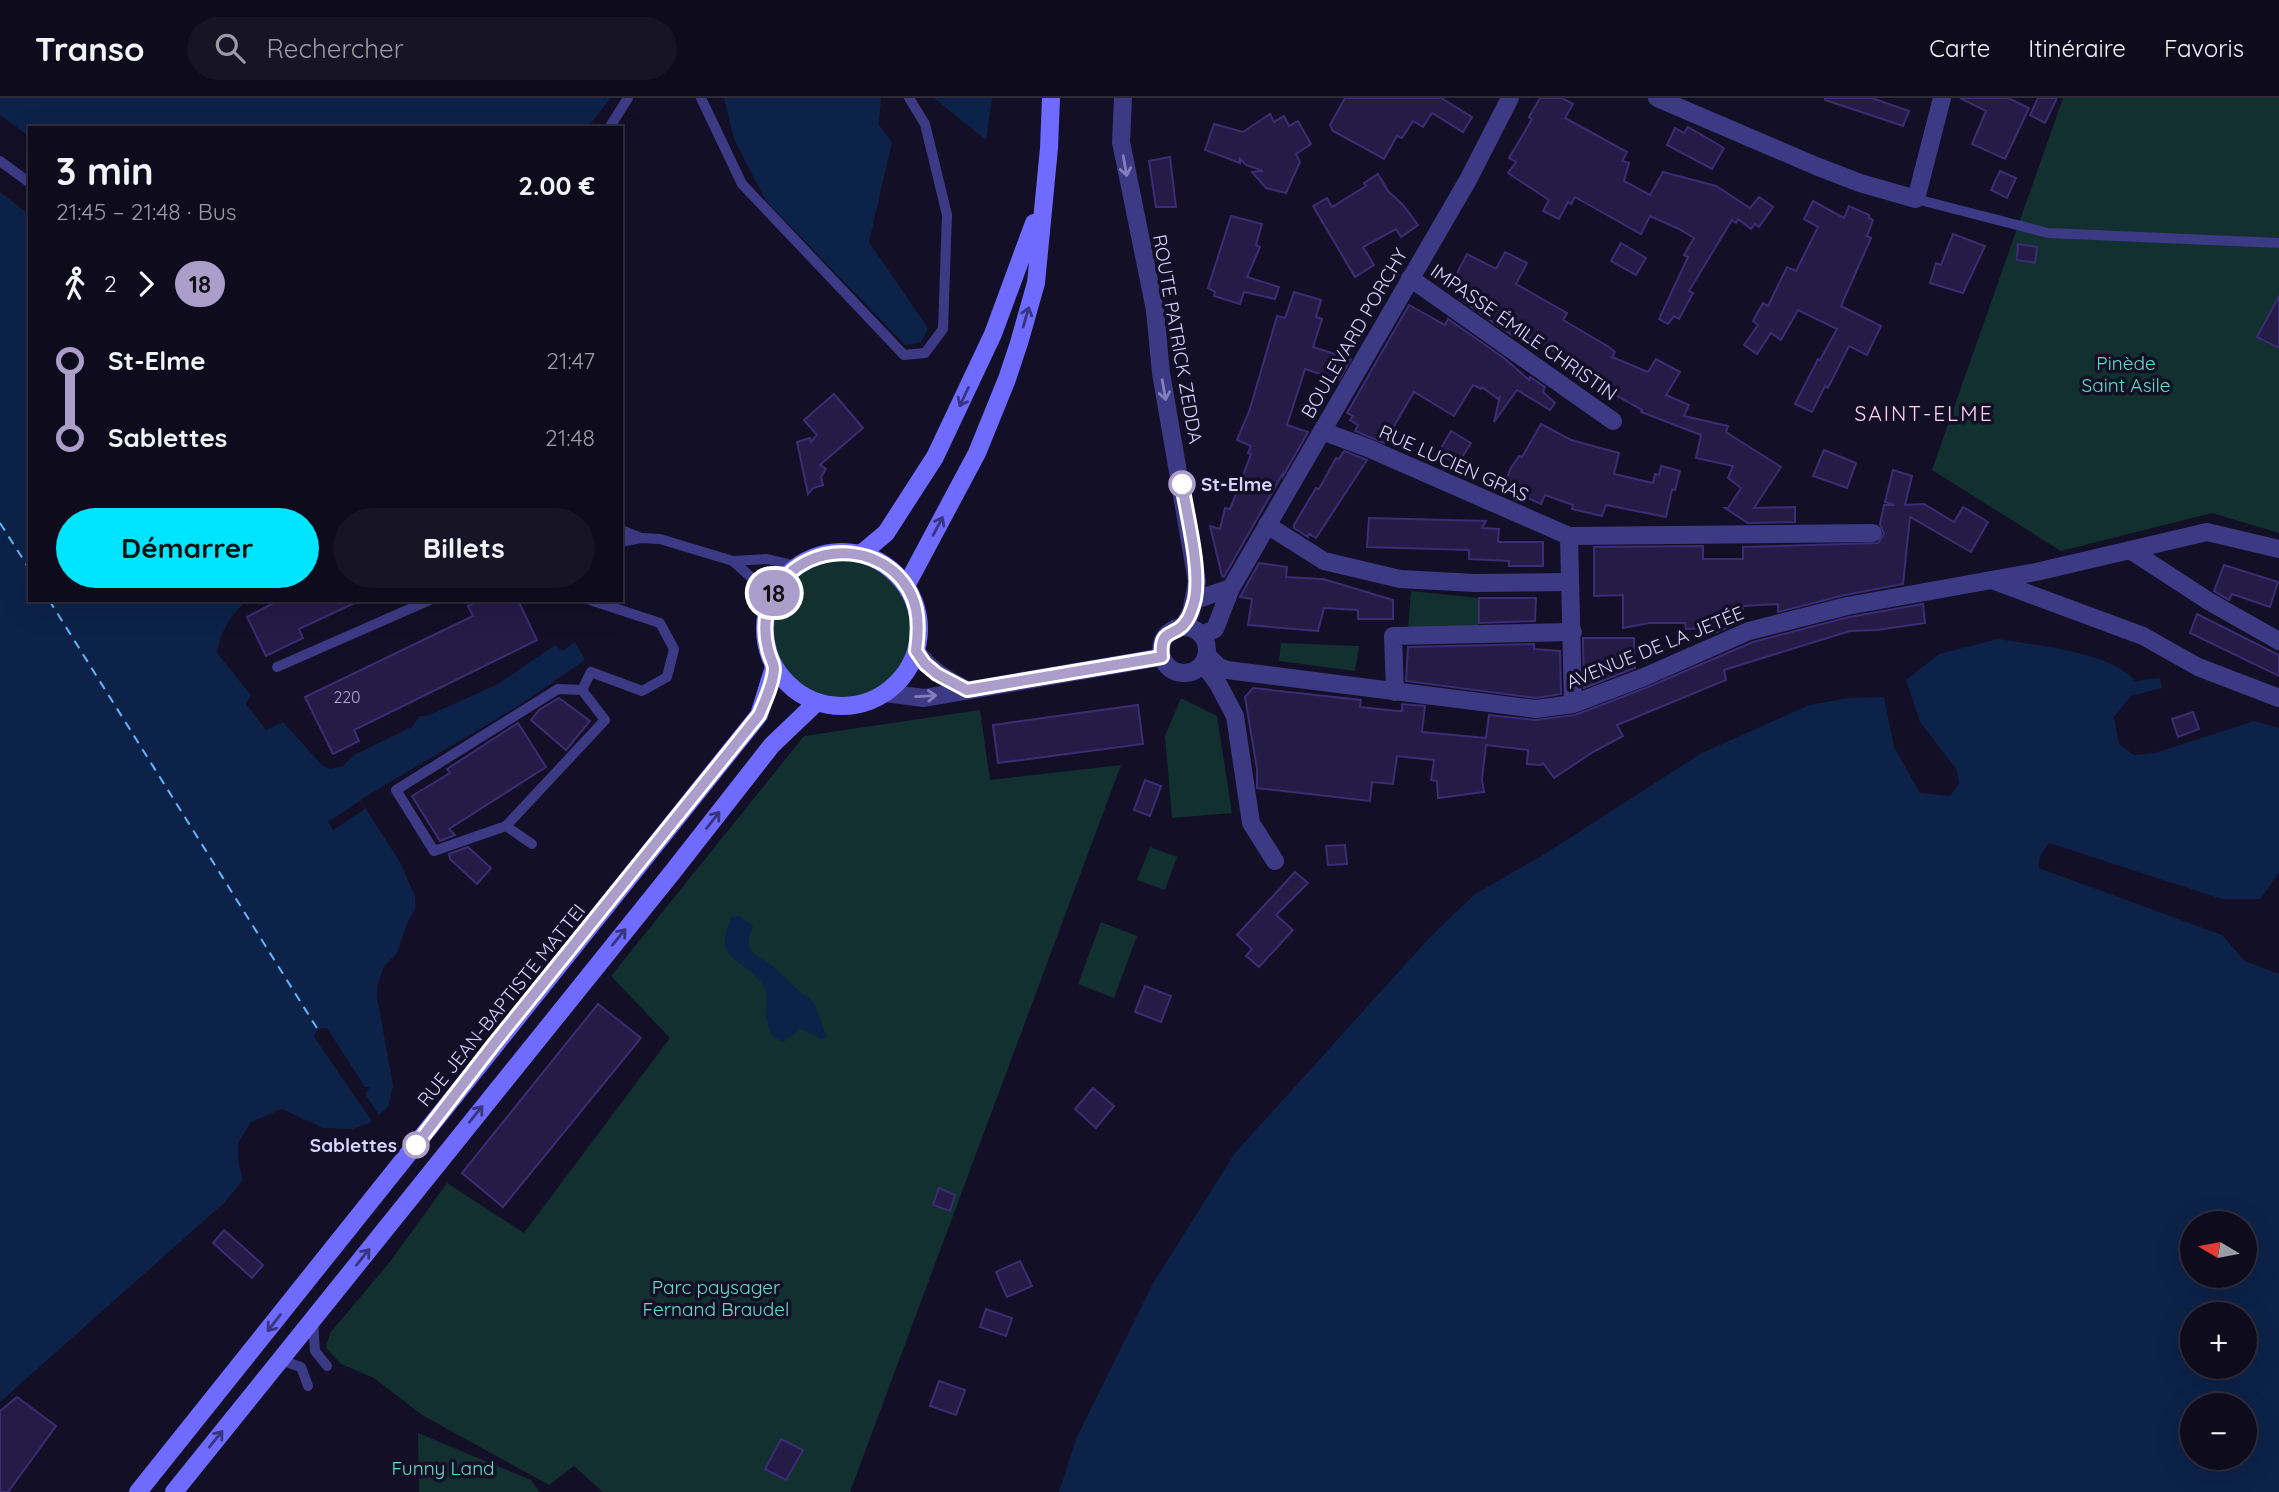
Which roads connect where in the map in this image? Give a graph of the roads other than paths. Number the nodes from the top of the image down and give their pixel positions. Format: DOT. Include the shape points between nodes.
graph roads {
  1 [pos="628,98"];
  2 [pos="701,98"];
  3 [pos="909,98"];
  4 [pos="1051,98"];
  5 [pos="1123,98"];
  6 [pos="1510,98"];
  7 [pos="1657,98"];
  8 [pos="1942,98"];
  9 [pos="610,126"];
  10 [pos="0,161"];
  11 [pos="28,182"];
  12 [pos="1043,197"];
  13 [pos="1914,198"];
  14 [pos="2279,243"];
  15 [pos="1410,278"];
  16 [pos="1614,421"];
  17 [pos="1322,430"];
  18 [pos="1267,526"];
  19 [pos="623,531"];
  20 [pos="1873,533"];
  21 [pos="1569,536"];
  22 [pos="641,538"];
  23 [pos="623,542"];
  24 [pos="2279,549"];
  25 [pos="2130,550"];
  26 [pos="861,554"];
  27 [pos="733,561"];
  28 [pos="797,566"];
  29 [pos="1989,579"];
  30 [pos="1569,582"];
  31 [pos="906,586"];
  32 [pos="1231,587"];
  33 [pos="1195,600"];
  34 [pos="425,602"];
  35 [pos="596,602"];
  36 [pos="768,607"];
  37 [pos="1183,627"];
  38 [pos="1573,632"];
  39 [pos="1202,635"];
  40 [pos="2279,640"];
  41 [pos="916,651"];
  42 [pos="1162,657"];
  43 [pos="1205,659"];
  44 [pos="277,667"];
  45 [pos="774,667"];
  46 [pos="582,690"];
  47 [pos="967,690"];
  48 [pos="1395,692"];
  49 [pos="885,694"];
  50 [pos="2279,698"];
  51 [pos="817,702"];
  52 [pos="1573,704"];
  53 [pos="506,826"];
  54 [pos="531,844"];
  55 [pos="1275,861"];
  56 [pos="313,1319"];
  57 [pos="280,1360"];
  58 [pos="327,1366"];
  59 [pos="308,1386"];
  60 [pos="138,1492"];
  61 [pos="174,1492"];
  1 -- 9 [label="lane"];
  2 -- 3 [label="lane" via="742,184 904,355 925,353 943,329 947,215 925,124"];
  4 -- 12 [label="main road"];
  5 -- 33 [label="street, ROUTE PATRICK ZEDDA, one-way" via="1121,142 1155,310 1161,373 1197,582"];
  6 -- 15 [label="street, BOULEVARD PORCHY"];
  7 -- 13 [label="street" via="1816,166"];
  8 -- 13 [label="street"];
  10 -- 11 [label="lane"];
  12 -- 26 [label="main road, one-way" via="993,334 935,457 886,533"];
  31 -- 12 [label="main road, one-way" via="977,453 1007,379 1036,283"];
  13 -- 14 [label="lane" via="2048,233"];
  15 -- 16 [label="street, IMPASSE ÉMILE CHRISTIN"];
  15 -- 17 [label="street, BOULEVARD PORCHY"];
  17 -- 18 [label="street, BOULEVARD PORCHY"];
  17 -- 21 [label="street, RUE LUCIEN GRAS"];
  18 -- 30 [label="street" via="1324,561 1400,579"];
  18 -- 32 [label="street, BOULEVARD PORCHY"];
  19 -- 22 [label="lane"];
  20 -- 21 [label="street"];
  21 -- 30 [label="street"];
  22 -- 23 [label="lane"];
  22 -- 27 [label="lane" via="660,539"];
  24 -- 25 [label="street, AVENUE DE LA JETÉE" via="2207,532"];
  25 -- 29 [label="street, AVENUE DE LA JETÉE"];
  25 -- 40 [label="street"];
  26 -- 28 [label="main road" via="828,553"];
  26 -- 31 [label="main road" via="887,566"];
  27 -- 28 [label="lane" via="767,559"];
  27 -- 36 [label="lane" via="755,581"];
  28 -- 36 [label="main road"];
  29 -- 50 [label="street" via="2143,636 2198,667"];
  29 -- 52 [label="street, AVENUE DE LA JETÉE" via="1847,606 1749,631"];
  30 -- 38 [label="street"];
  31 -- 41 [label="main road" via="919,629"];
  32 -- 33 [label="street"];
  32 -- 39 [label="street, BOULEVARD PORCHY" via="1215,629"];
  33 -- 37 [label="street, ROUTE PATRICK ZEDDA"];
  34 -- 44 [label="lane"];
  35 -- 46 [label="lane" via="660,623 674,649 667,677 642,691 591,672"];
  36 -- 45 [label="main road" via="765,638"];
  37 -- 39 [label="street"];
  37 -- 42 [label="street" via="1166,637"];
  38 -- 48 [label="street" via="1394,636"];
  38 -- 52 [label="street"];
  39 -- 43 [label="street"];
  41 -- 47 [label="street" via="937,674"];
  41 -- 49 [label="main road" via="904,675"];
  42 -- 43 [label="street" via="1180,673 1193,671"];
  42 -- 47 [label="street"];
  43 -- 48 [label="street, AVENUE DE LA JETÉE" via="1227,670"];
  43 -- 55 [label="street" via="1235,716 1251,823"];
  45 -- 51 [label="main road" via="800,694"];
  45 -- 60 [label="main road, RUE JEAN-BAPTISTE MATTEI, one-way" via="759,715"];
  46 -- 53 [label="lane" via="605,720"];
  46 -- 53 [label="lane" via="558,689 396,790 434,851"];
  49 -- 47 [label="street, one-way" via="924,698"];
  48 -- 52 [label="street, AVENUE DE LA JETÉE" via="1536,709"];
  49 -- 51 [label="main road" via="863,704"];
  56 -- 51 [label="main road, one-way" via="772,745"];
  53 -- 54 [label="lane"];
  56 -- 57 [label="main road"];
  56 -- 58 [label="lane" via="315,1351"];
  57 -- 59 [label="lane" via="301,1367"];
  61 -- 57 [label="main road, one-way"];
}
